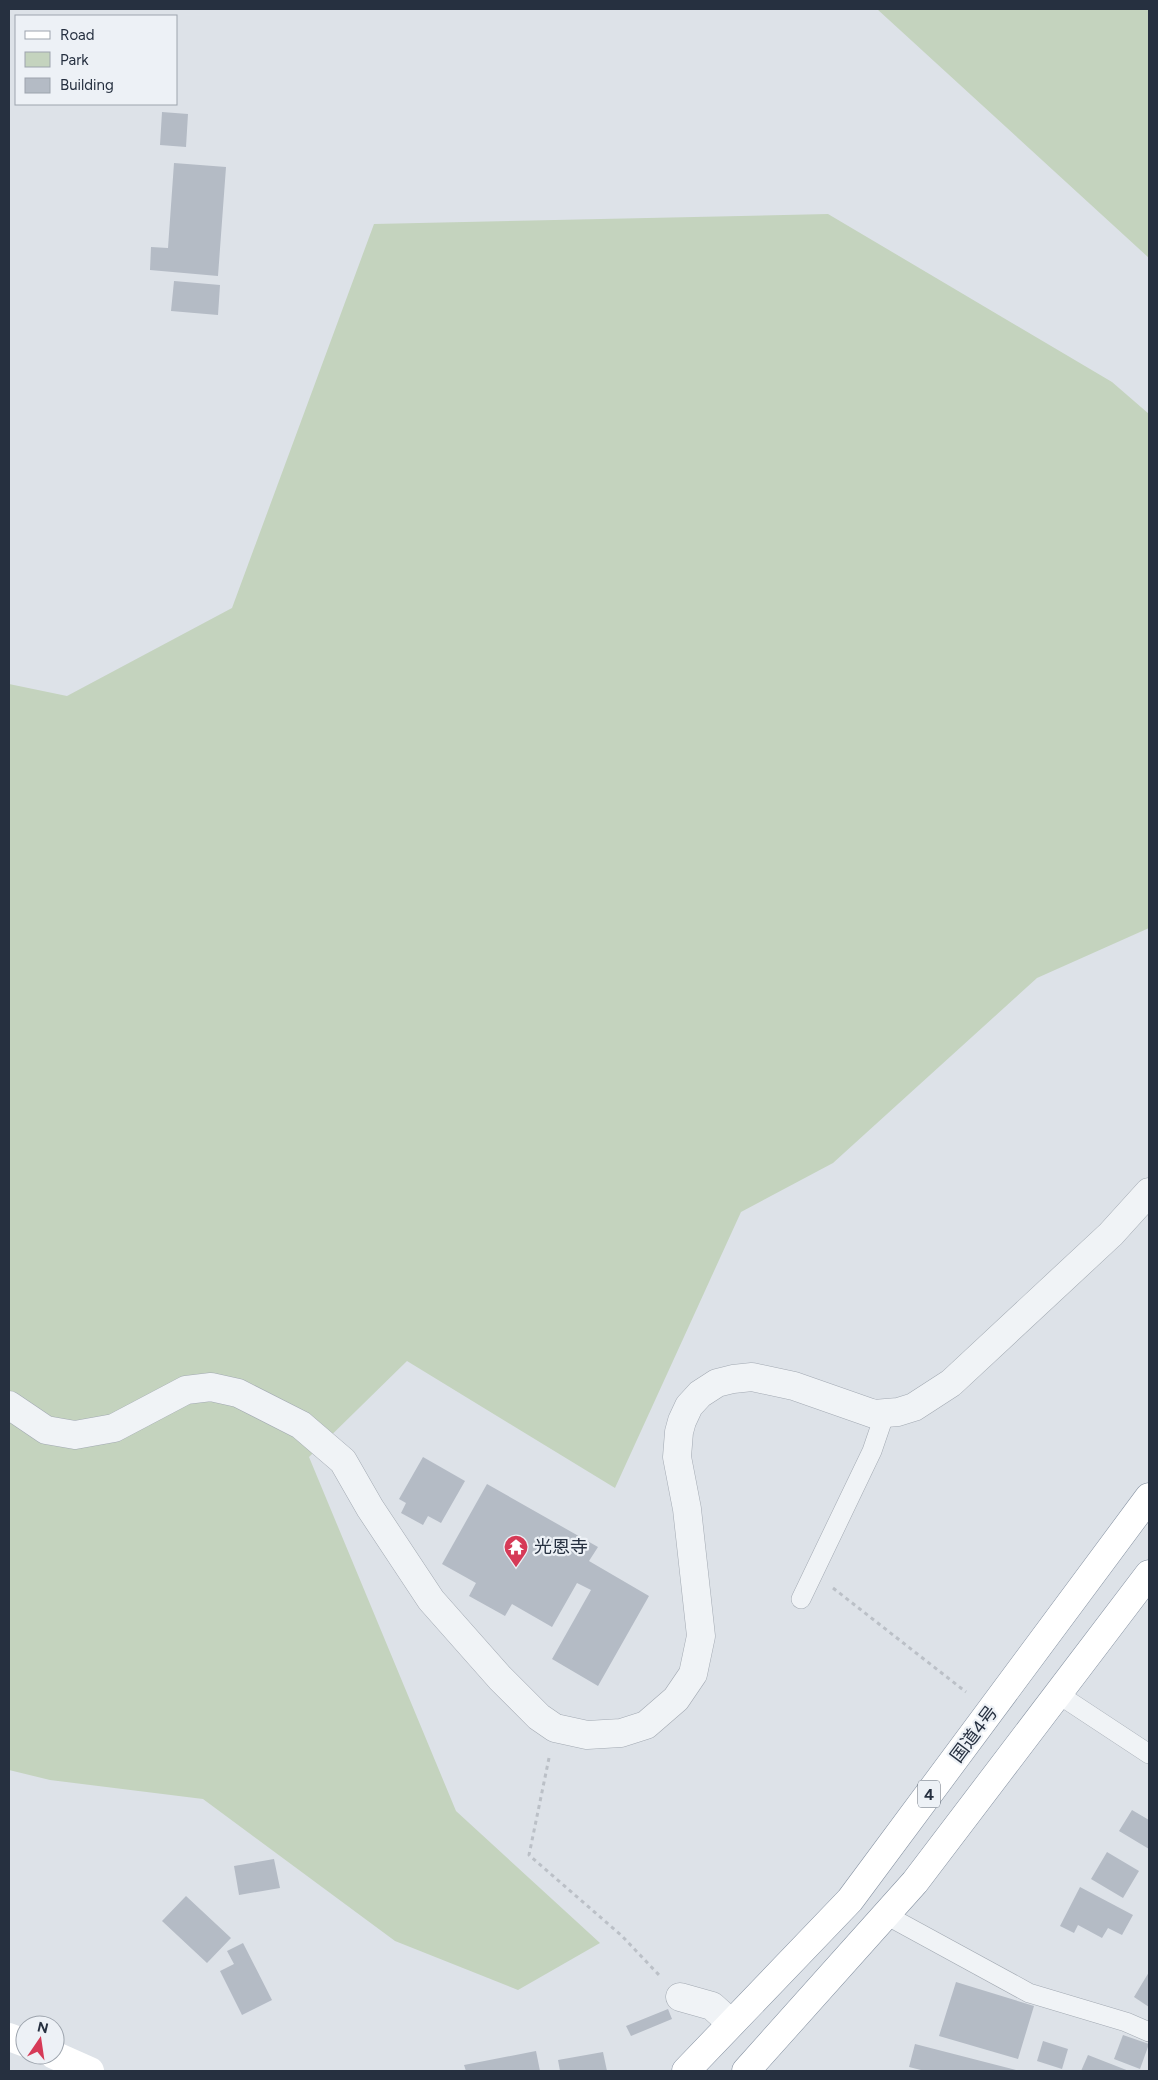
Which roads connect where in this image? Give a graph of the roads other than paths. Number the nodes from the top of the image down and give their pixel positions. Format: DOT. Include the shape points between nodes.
graph roads {
  1 [pos="1149,1192"];
  2 [pos="9,1404"];
  3 [pos="885,1413"];
  4 [pos="1149,1497"];
  5 [pos="1149,1574"];
  6 [pos="802,1599"];
  7 [pos="1058,1694"];
  8 [pos="1149,1754"];
  9 [pos="886,1915"];
  10 [pos="680,1997"];
  11 [pos="731,2023"];
  12 [pos="1149,2032"];
  13 [pos="65,2060"];
  14 [pos="90,2071"];
  15 [pos="686,2071"];
  16 [pos="746,2071"];
  1 -- 3 [label="street" via="1111,1234 950,1383 914,1407"];
  2 -- 3 [label="street" via="46,1430 74,1435 114,1428 186,1390 211,1386 238,1393 301,1425 343,1461 431,1600 500,1678 539,1717 556,1728 587,1735 621,1733 646,1725 676,1699 693,1674 701,1636 687,1509 677,1458 682,1421 700,1394 716,1383 752,1377 794,1386 874,1414"];
  3 -- 6 [label="lane" via="872,1451"];
  4 -- 11 [label="main road, 国道4号 / 4" via="850,1900"];
  5 -- 7 [label="main road, 4"];
  7 -- 8 [label="lane"];
  7 -- 9 [label="main road, 4" via="915,1882"];
  9 -- 12 [label="lane" via="1029,1993"];
  9 -- 16 [label="main road, 4"];
  10 -- 11 [label="street" via="712,2006"];
  11 -- 15 [label="main road, 国道4号 / 4"];
  13 -- 14 [label="main road"];
}
